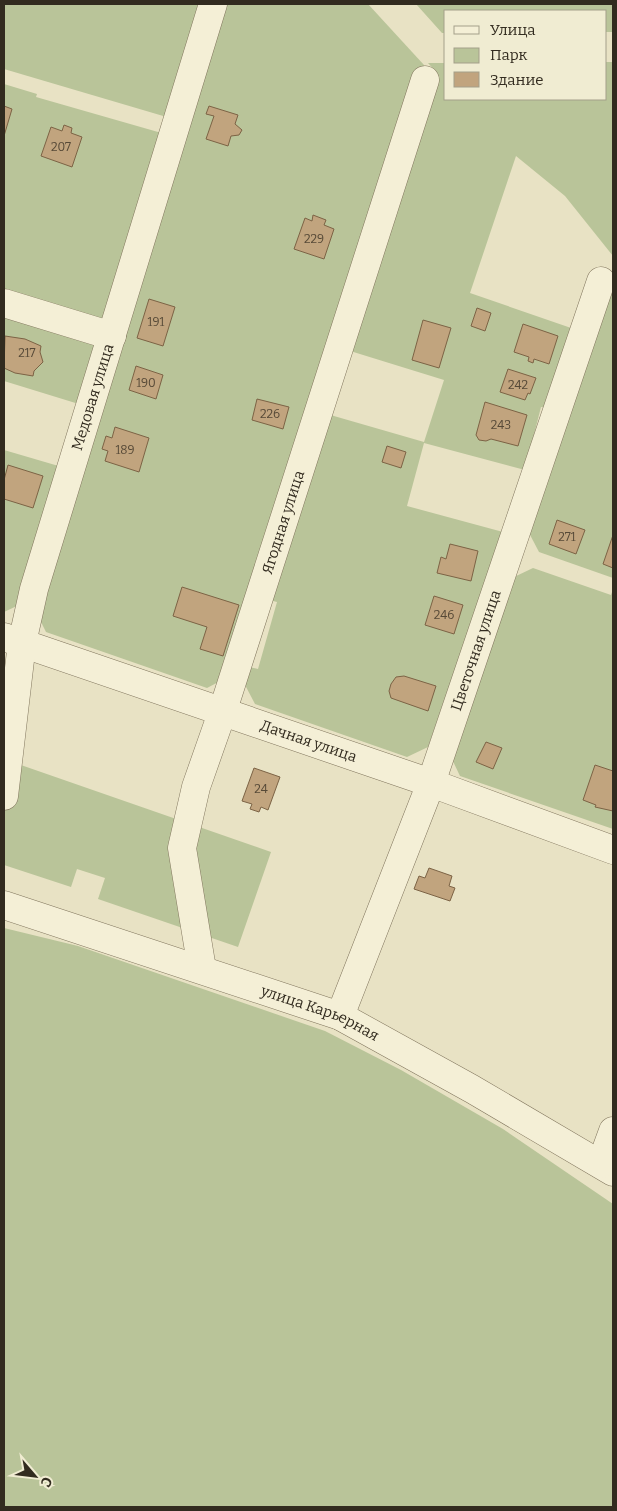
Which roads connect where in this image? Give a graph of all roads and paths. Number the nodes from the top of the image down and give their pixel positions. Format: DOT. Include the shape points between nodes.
graph roads {
  1 [pos="213,4"];
  2 [pos="425,80"];
  3 [pos="601,281"];
  4 [pos="4,303"];
  5 [pos="112,336"];
  6 [pos="13,640"];
  7 [pos="222,713"];
  8 [pos="431,783"];
  9 [pos="4,796"];
  10 [pos="613,850"];
  11 [pos="4,905"];
  12 [pos="202,969"];
  13 [pos="340,1016"];
  14 [pos="613,1131"];
  15 [pos="607,1168"];
  1 -- 5 [label="street, Медовая улица"];
  2 -- 7 [label="street, Ягодная улица"];
  3 -- 8 [label="street, Цветочная улица"];
  4 -- 5 [label="street"];
  5 -- 6 [label="street, Медовая улица" via="34,589"];
  6 -- 7 [label="street, Дачная улица"];
  6 -- 9 [label="street, Медовая улица"];
  7 -- 8 [label="street, Дачная улица"];
  7 -- 12 [label="street, Ягодная улица" via="196,787 182,848"];
  8 -- 10 [label="street, Дачная улица"];
  8 -- 13 [label="street, Цветочная улица"];
  11 -- 12 [label="street, улица Карьерная"];
  12 -- 13 [label="street, улица Карьерная"];
  13 -- 15 [label="street, улица Карьерная"];
  14 -- 15 [label="street"];
}
